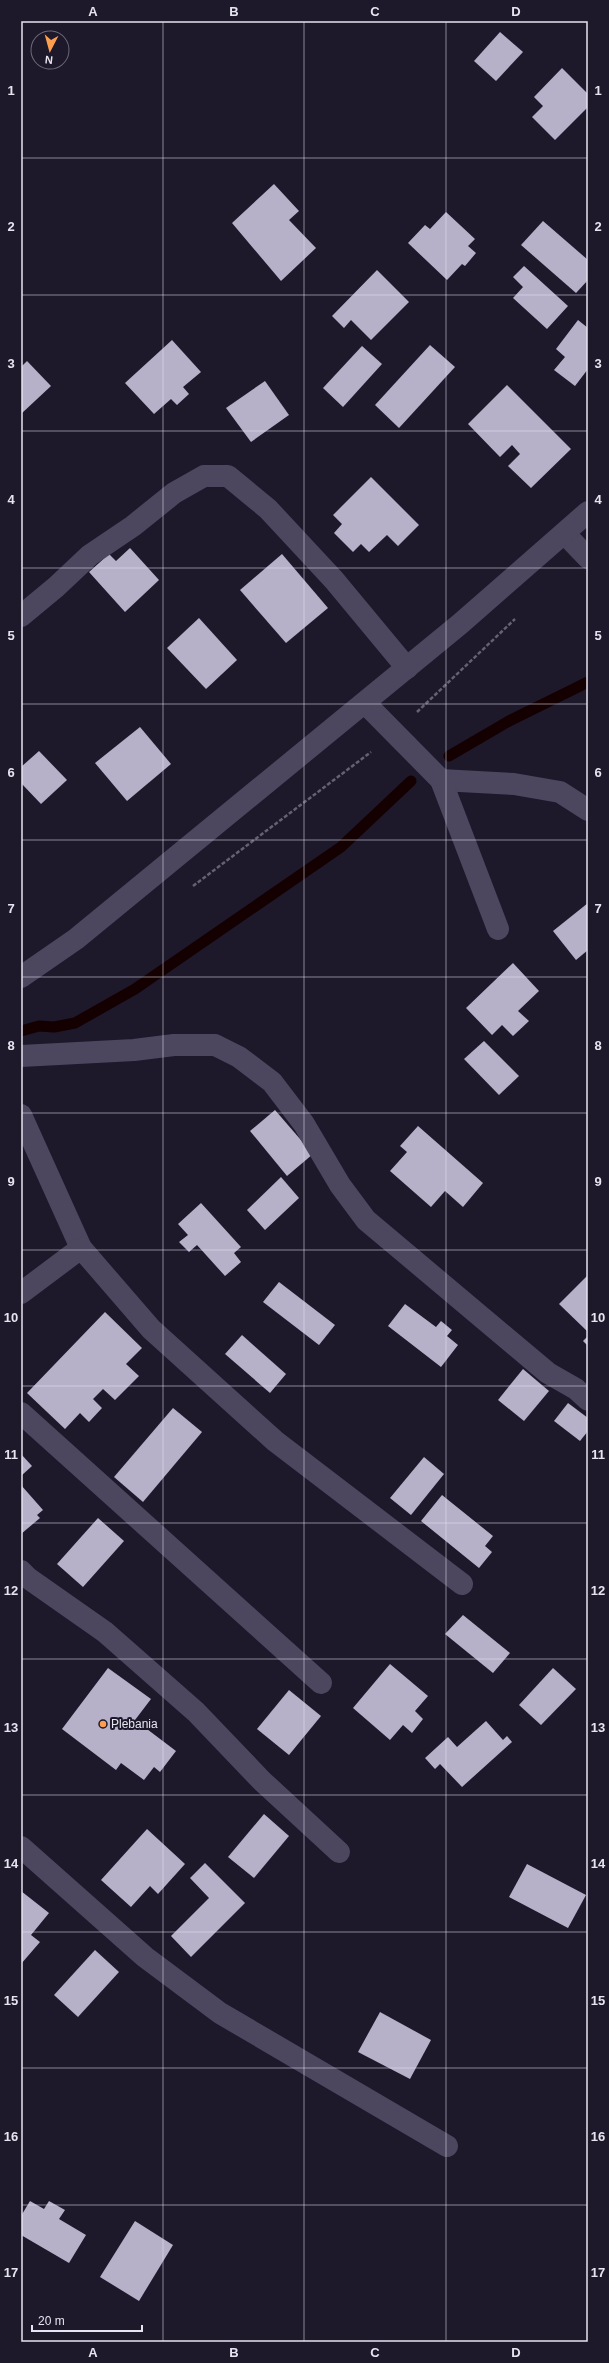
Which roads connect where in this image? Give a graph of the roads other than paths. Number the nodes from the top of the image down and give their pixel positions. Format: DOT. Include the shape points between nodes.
graph roads {
  1 [pos="588,512"];
  2 [pos="565,534"];
  3 [pos="588,558"];
  4 [pos="21,616"];
  5 [pos="407,668"];
  6 [pos="365,703"];
  7 [pos="441,780"];
  8 [pos="588,810"];
  9 [pos="498,929"];
  10 [pos="21,978"];
  11 [pos="21,1056"];
  12 [pos="21,1115"];
  13 [pos="81,1248"];
  14 [pos="21,1293"];
  15 [pos="588,1400"];
  16 [pos="21,1413"];
  17 [pos="21,1571"];
  18 [pos="462,1584"];
  19 [pos="321,1683"];
  20 [pos="21,1847"];
  21 [pos="340,1852"];
  22 [pos="447,2146"];
  1 -- 2 [label="street"];
  2 -- 3 [label="street"];
  2 -- 5 [label="street"];
  4 -- 5 [label="street" via="90,555 133,526 174,492 204,476 228,476 268,509 334,580"];
  5 -- 6 [label="street"];
  6 -- 7 [label="street"];
  6 -- 10 [label="street" via="76,939"];
  7 -- 8 [label="street" via="514,784 560,792"];
  7 -- 9 [label="street"];
  11 -- 15 [label="street" via="134,1050 174,1045 215,1046 239,1057 272,1082 304,1124 340,1185 366,1220 548,1373 576,1389"];
  12 -- 13 [label="street"];
  13 -- 14 [label="street"];
  13 -- 18 [label="street" via="151,1329 275,1440"];
  16 -- 19 [label="street"];
  17 -- 21 [label="street" via="105,1632 196,1712 262,1781"];
  20 -- 22 [label="street" via="146,1957 220,2013"];
}
